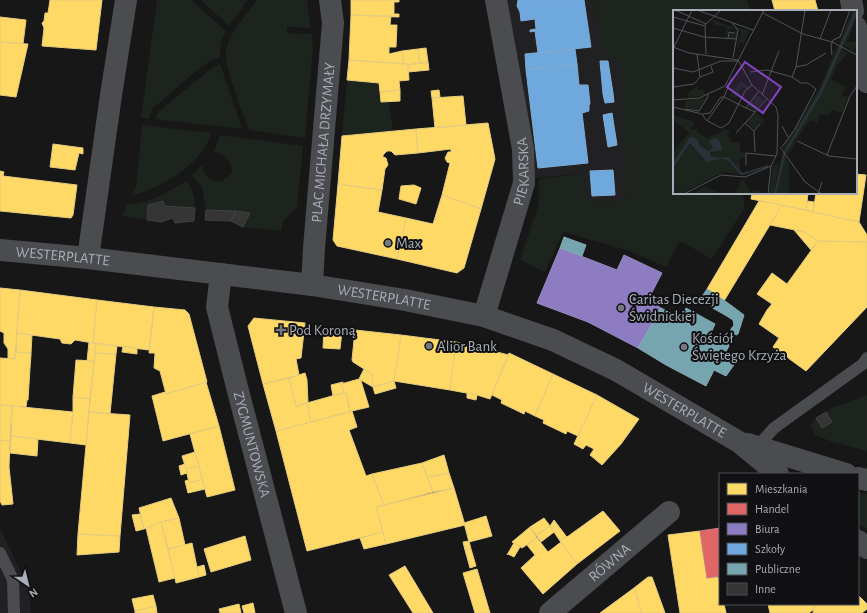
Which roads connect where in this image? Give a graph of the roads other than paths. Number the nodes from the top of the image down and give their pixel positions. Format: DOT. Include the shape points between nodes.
graph roads {
  1 [pos="126,0"];
  2 [pos="330,0"];
  3 [pos="496,0"];
  4 [pos="851,0"];
  5 [pos="853,10"];
  6 [pos="857,32"];
  7 [pos="867,82"];
  8 [pos="0,250"];
  9 [pos="88,258"];
  10 [pos="221,274"];
  11 [pos="312,285"];
  12 [pos="484,316"];
  13 [pos="867,358"];
  14 [pos="748,444"];
  15 [pos="777,473"];
  16 [pos="843,473"];
  17 [pos="670,512"];
  18 [pos="0,553"];
  19 [pos="14,613"];
  20 [pos="296,613"];
  21 [pos="550,613"];
  1 -- 9 [label="street"];
  2 -- 11 [label="street, PLAC MICHAŁA DRZYMAŁY" via="333,23"];
  3 -- 12 [label="street, PIEKARSKA" via="524,149 524,183"];
  4 -- 5 [label="street"];
  6 -- 7 [label="street"];
  8 -- 9 [label="street, WESTERPLATTE"];
  9 -- 10 [label="street, WESTERPLATTE"];
  10 -- 11 [label="street, WESTERPLATTE"];
  10 -- 20 [label="street, ZYGMUNTOWSKA" via="217,307"];
  11 -- 12 [label="street, WESTERPLATTE"];
  12 -- 14 [label="street, WESTERPLATTE" via="553,340 616,370"];
  13 -- 14 [label="lane" via="863,364"];
  14 -- 15 [label="street, WESTERPLATTE"];
  14 -- 16 [label="street, WESTERPLATTE"];
  17 -- 21 [label="street, RÓWNA"];
  18 -- 19 [label="lane" via="13,580"];
}
